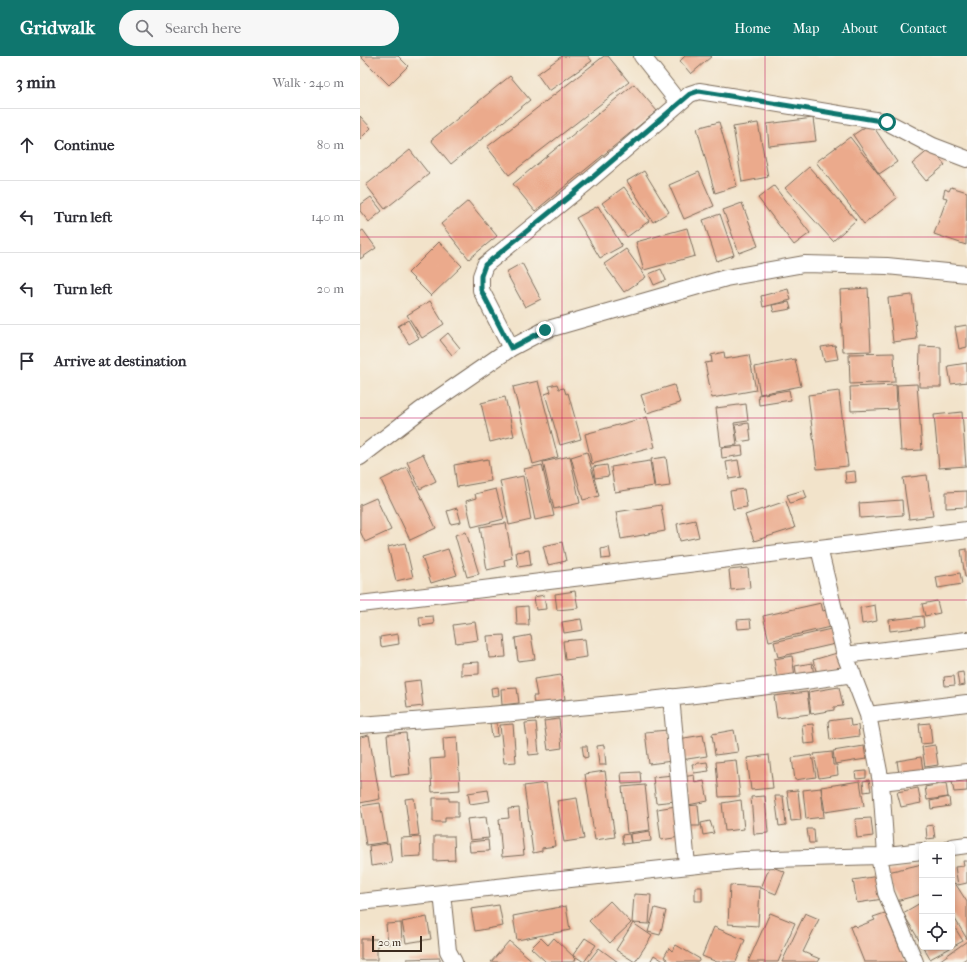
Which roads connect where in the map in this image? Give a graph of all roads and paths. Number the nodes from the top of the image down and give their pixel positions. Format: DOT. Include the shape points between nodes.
graph roads {
  1 [pos="642,56"];
  2 [pos="679,103"];
  3 [pos="967,159"];
  4 [pos="967,274"];
  5 [pos="511,348"];
  6 [pos="360,457"];
  7 [pos="967,530"];
  8 [pos="819,548"];
  9 [pos="360,604"];
  10 [pos="967,640"];
  11 [pos="845,655"];
  12 [pos="854,674"];
  13 [pos="671,698"];
  14 [pos="967,702"];
  15 [pos="868,715"];
  16 [pos="360,725"];
  17 [pos="967,772"];
  18 [pos="881,782"];
  19 [pos="967,845"];
  20 [pos="955,847"];
  21 [pos="919,851"];
  22 [pos="883,856"];
  23 [pos="687,865"];
  24 [pos="442,893"];
  25 [pos="360,902"];
  26 [pos="454,962"];
  27 [pos="915,962"];
  1 -- 2 [label="street"];
  2 -- 3 [label="street" via="690,94 699,91 887,122 933,146"];
  2 -- 5 [label="street" via="485,265 481,276 481,290"];
  4 -- 5 [label="street" via="887,266 804,264 726,278 545,330"];
  5 -- 6 [label="street" via="421,410"];
  7 -- 8 [label="street"];
  8 -- 9 [label="street"];
  8 -- 11 [label="street"];
  10 -- 11 [label="street"];
  11 -- 12 [label="street"];
  12 -- 13 [label="street"];
  12 -- 15 [label="street"];
  13 -- 16 [label="street"];
  13 -- 23 [label="street"];
  14 -- 15 [label="street"];
  15 -- 18 [label="street"];
  17 -- 18 [label="street"];
  18 -- 22 [label="street"];
  19 -- 20 [label="street"];
  21 -- 22 [label="street"];
  22 -- 23 [label="street" via="744,860"];
  22 -- 27 [label="street" via="886,893"];
  23 -- 24 [label="street"];
  24 -- 25 [label="street"];
  24 -- 26 [label="street" via="448,951"];
}
